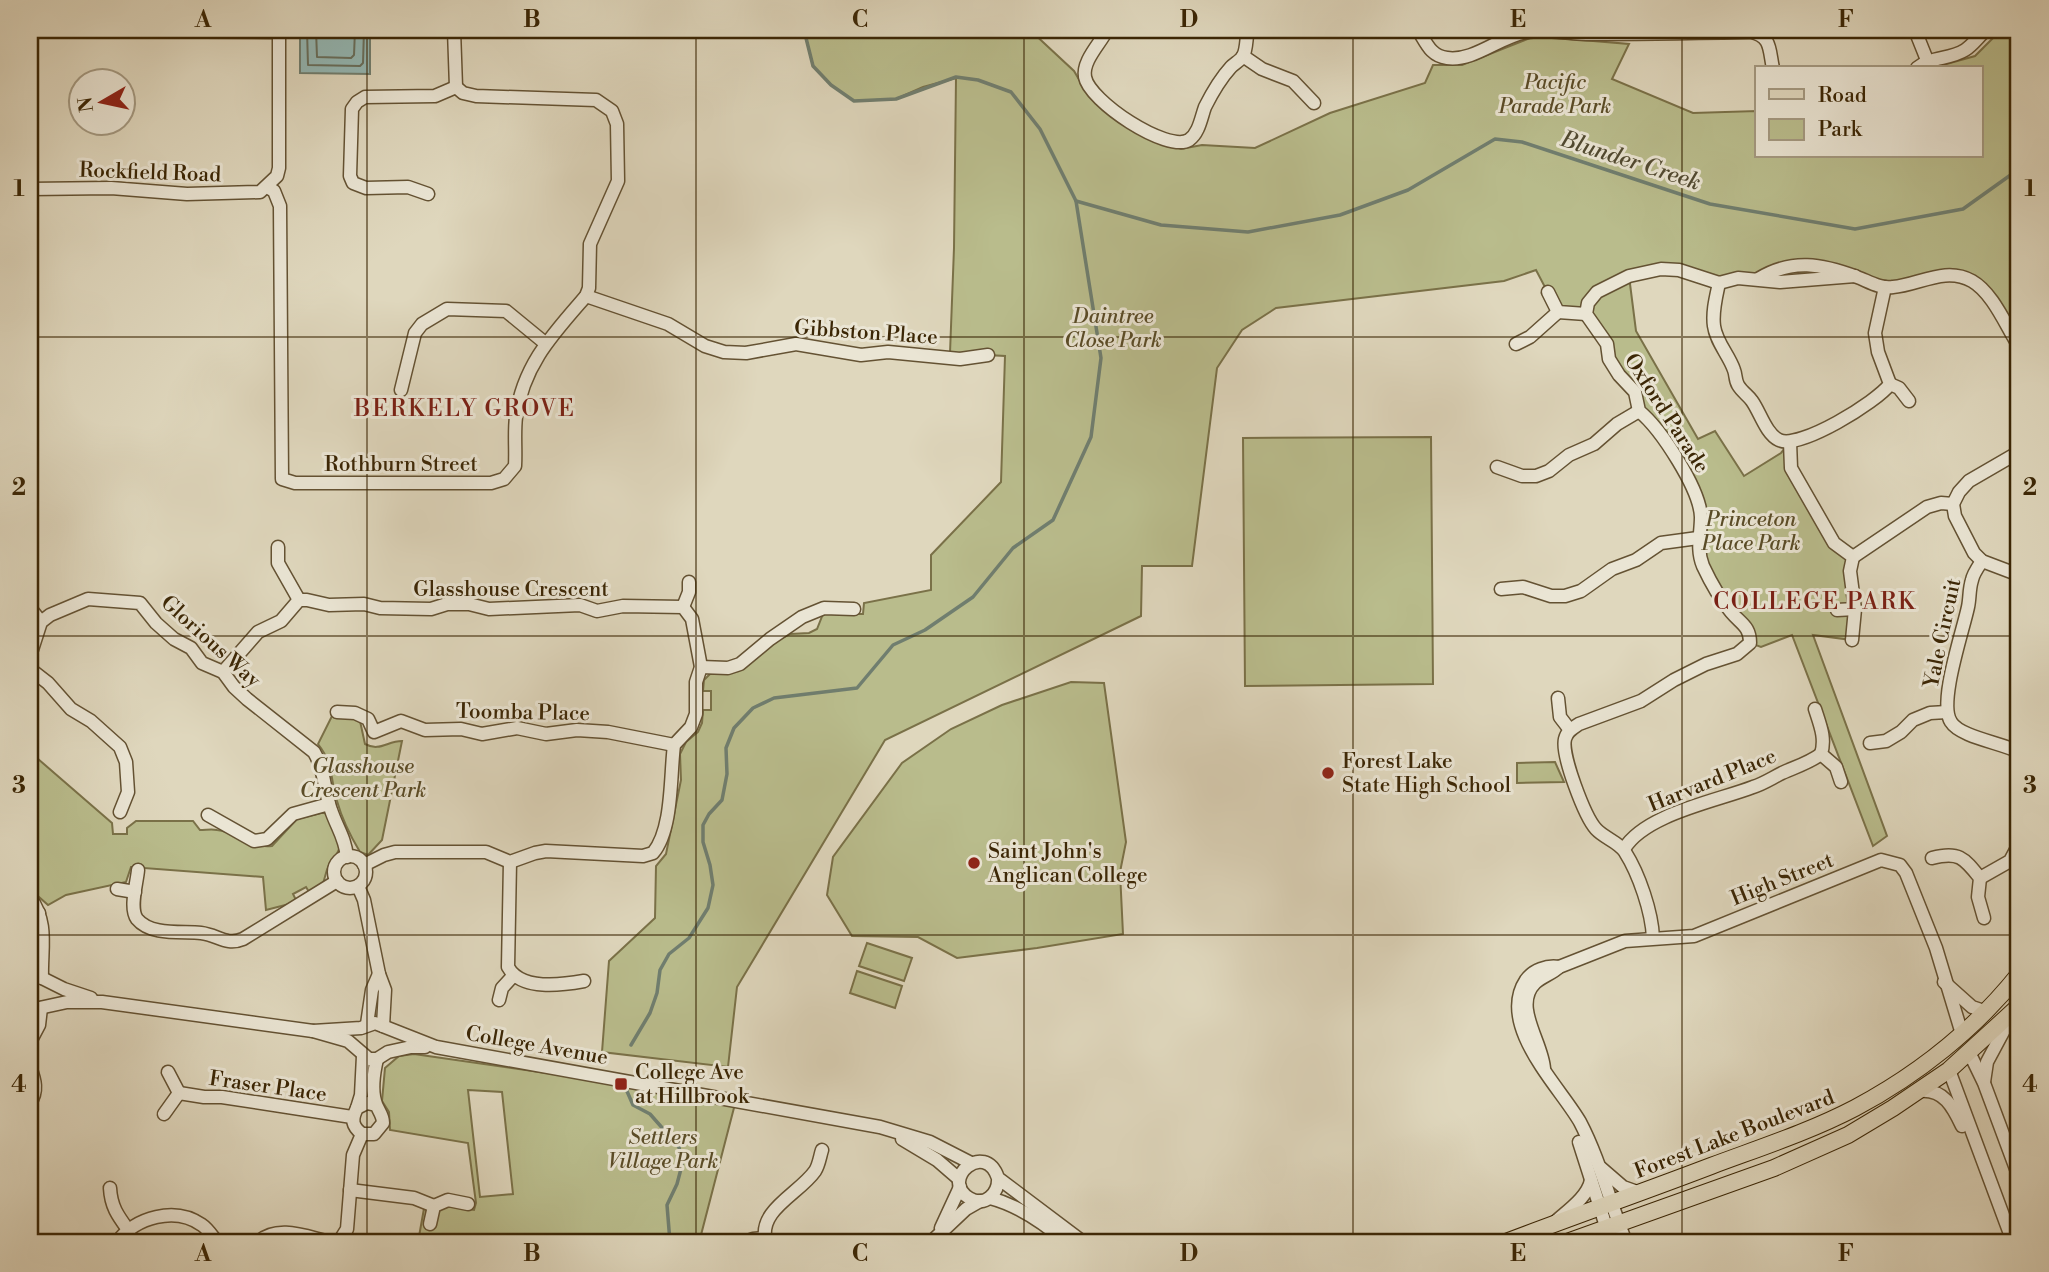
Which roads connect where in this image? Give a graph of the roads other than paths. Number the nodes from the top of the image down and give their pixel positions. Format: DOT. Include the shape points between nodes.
graph roads {
  1 [pos="454,30"];
  2 [pos="1107,30"];
  3 [pos="1248,30"];
  4 [pos="1418,30"];
  5 [pos="1915,30"];
  6 [pos="1986,30"];
  7 [pos="99,31"];
  8 [pos="279,31"];
  9 [pos="1645,32"];
  10 [pos="1761,32"];
  11 [pos="1510,33"];
  12 [pos="1243,56"];
  13 [pos="1922,64"];
  14 [pos="1773,66"];
  15 [pos="456,87"];
  16 [pos="1314,103"];
  17 [pos="267,187"];
  18 [pos="30,190"];
  19 [pos="428,194"];
  20 [pos="1719,283"];
  21 [pos="1885,288"];
  22 [pos="1548,292"];
  23 [pos="586,296"];
  24 [pos="1558,312"];
  25 [pos="1586,314"];
  26 [pos="545,343"];
  27 [pos="1517,344"];
  28 [pos="2019,346"];
  29 [pos="988,355"];
  30 [pos="1890,384"];
  31 [pos="401,390"];
  32 [pos="1909,401"];
  33 [pos="1639,411"];
  34 [pos="1790,442"];
  35 [pos="2019,452"];
  36 [pos="1497,467"];
  37 [pos="1953,504"];
  38 [pos="1698,538"];
  39 [pos="278,547"];
  40 [pos="1853,557"];
  41 [pos="1982,561"];
  42 [pos="2019,575"];
  43 [pos="689,582"];
  44 [pos="1501,589"];
  45 [pos="299,600"];
  46 [pos="683,607"];
  47 [pos="30,608"];
  48 [pos="854,609"];
  49 [pos="1837,610"];
  50 [pos="1856,610"];
  51 [pos="41,622"];
  52 [pos="1852,639"];
  53 [pos="30,656"];
  54 [pos="701,667"];
  55 [pos="30,669"];
  56 [pos="223,671"];
  57 [pos="1558,698"];
  58 [pos="1815,709"];
  59 [pos="337,712"];
  60 [pos="1947,712"];
  61 [pos="1570,730"];
  62 [pos="1870,743"];
  63 [pos="674,746"];
  64 [pos="2019,752"];
  65 [pos="1821,754"];
  66 [pos="1841,782"];
  67 [pos="329,804"];
  68 [pos="120,812"];
  69 [pos="208,815"];
  70 [pos="2019,844"];
  71 [pos="1624,849"];
  72 [pos="346,857"];
  73 [pos="1932,858"];
  74 [pos="510,862"];
  75 [pos="364,865"];
  76 [pos="138,870"];
  77 [pos="1980,878"];
  78 [pos="337,881"];
  79 [pos="358,886"];
  80 [pos="117,889"];
  81 [pos="135,892"];
  82 [pos="30,897"];
  83 [pos="39,913"];
  84 [pos="1984,918"];
  85 [pos="1653,938"];
  86 [pos="30,951"];
  87 [pos="379,974"];
  88 [pos="2019,975"];
  89 [pos="513,976"];
  90 [pos="39,978"];
  91 [pos="584,981"];
  92 [pos="1944,982"];
  93 [pos="499,1000"];
  94 [pos="102,1002"];
  95 [pos="38,1008"];
  96 [pos="1984,1011"];
  97 [pos="2015,1011"];
  98 [pos="364,1026"];
  99 [pos="384,1027"];
  100 [pos="313,1031"];
  101 [pos="1962,1034"];
  102 [pos="30,1042"];
  103 [pos="436,1047"];
  104 [pos="1941,1051"];
  105 [pos="360,1052"];
  106 [pos="1969,1052"];
  107 [pos="382,1056"];
  108 [pos="30,1067"];
  109 [pos="1949,1070"];
  110 [pos="168,1072"];
  111 [pos="1984,1083"];
  112 [pos="1920,1091"];
  113 [pos="180,1093"];
  114 [pos="30,1103"];
  115 [pos="376,1105"];
  116 [pos="1567,1105"];
  117 [pos="354,1112"];
  118 [pos="164,1114"];
  119 [pos="880,1127"];
  120 [pos="1971,1130"];
  121 [pos="362,1134"];
  122 [pos="822,1150"];
  123 [pos="971,1163"];
  124 [pos="1598,1165"];
  125 [pos="2019,1177"];
  126 [pos="998,1178"];
  127 [pos="1591,1181"];
  128 [pos="960,1183"];
  129 [pos="110,1188"];
  130 [pos="351,1190"];
  131 [pos="1640,1193"];
  132 [pos="985,1200"];
  133 [pos="468,1204"];
  134 [pos="434,1206"];
  135 [pos="1604,1206"];
  136 [pos="429,1224"];
  137 [pos="1552,1225"];
  138 [pos="129,1231"];
  139 [pos="1612,1231"];
  140 [pos="766,1240"];
  141 [pos="933,1240"];
  142 [pos="117,1242"];
  143 [pos="217,1242"];
  144 [pos="258,1242"];
  145 [pos="330,1242"];
  146 [pos="339,1242"];
  147 [pos="745,1242"];
  148 [pos="1066,1242"];
  149 [pos="1083,1242"];
  150 [pos="1506,1242"];
  151 [pos="1567,1242"];
  152 [pos="1626,1242"];
  153 [pos="2013,1242"];
  1 -- 15 [label="street"];
  2 -- 12 [label="street" via="1086,65 1087,84 1132,124 1181,143 1196,132 1212,93"];
  3 -- 12 [label="street"];
  4 -- 11 [label="street" via="1436,56 1448,59 1463,58"];
  5 -- 13 [label="street"];
  6 -- 13 [label="street" via="1966,49"];
  7 -- 8 [label="street"];
  8 -- 17 [label="street" via="280,158 277,176"];
  9 -- 10 [label="street"];
  9 -- 11 [label="street"];
  10 -- 14 [label="street" via="1768,41"];
  12 -- 16 [label="street" via="1293,81"];
  15 -- 19 [label="street" via="435,96 365,97 352,109 353,183 366,188 408,187"];
  15 -- 23 [label="street" via="476,96 588,98 612,111 617,124 618,181 590,244"];
  17 -- 18 [label="street, Rockfield Road" via="253,193 187,194 111,188"];
  17 -- 26 [label="street, Rothburn Street" via="274,191 280,206 282,479 295,483 491,483 504,479 515,466 516,418 523,390"];
  20 -- 21 [label="street" via="1738,278 1791,282 1855,276"];
  20 -- 25 [label="street" via="1679,270 1629,276 1597,292"];
  20 -- 34 [label="street" via="1714,326 1736,381 1772,435"];
  21 -- 28 [label="street" via="1938,276 1970,280 1984,290"];
  21 -- 30 [label="street" via="1874,333"];
  22 -- 24 [label="street"];
  23 -- 26 [label="street, Rothburn Street"];
  23 -- 29 [label="street, Gibbston Place" via="668,324 724,352 796,344 861,355 888,352 960,359"];
  24 -- 25 [label="street"];
  24 -- 27 [label="street"];
  25 -- 33 [label="street, Oxford Parade" via="1607,344 1609,359 1619,375 1635,392"];
  26 -- 31 [label="street" via="506,311 447,309 415,333"];
  30 -- 32 [label="street"];
  30 -- 34 [label="street" via="1855,413"];
  33 -- 36 [label="street" via="1549,471 1522,476"];
  33 -- 38 [label="street, Oxford Parade" via="1654,423 1692,485 1701,517"];
  34 -- 40 [label="street" via="1791,468 1834,543"];
  35 -- 37 [label="street" via="1969,481"];
  37 -- 40 [label="street" via="1927,507"];
  37 -- 41 [label="street, Yale Circuit" via="1955,516"];
  38 -- 44 [label="street" via="1661,543 1565,596 1523,587"];
  38 -- 61 [label="street, Oxford Parade" via="1703,566 1731,613 1746,626 1749,643 1737,654 1706,664 1641,701"];
  39 -- 45 [label="street" via="278,563"];
  40 -- 50 [label="street" via="1850,572"];
  41 -- 42 [label="street, Yale Circuit"];
  41 -- 60 [label="street, Yale Circuit" via="1972,579"];
  43 -- 46 [label="street"];
  45 -- 46 [label="street, Glasshouse Crescent" via="431,609 447,604 489,609 580,605 597,611 623,606"];
  45 -- 56 [label="street" via="281,621 258,632"];
  46 -- 54 [label="street" via="692,619"];
  47 -- 51 [label="street"];
  48 -- 54 [label="street" via="824,608 770,639 740,664"];
  49 -- 50 [label="street"];
  50 -- 52 [label="street"];
  51 -- 53 [label="street"];
  51 -- 56 [label="street, Glorious Way" via="88,599 140,603 202,663"];
  54 -- 63 [label="street" via="696,714"];
  55 -- 68 [label="street" via="120,747 128,792"];
  56 -- 67 [label="street, Glorious Way" via="247,699 314,752"];
  57 -- 61 [label="street" via="1560,717"];
  58 -- 65 [label="street" via="1823,734"];
  59 -- 63 [label="street, Toomba Place" via="369,719 374,732 401,721 425,730 461,729 482,734 517,728 547,734 608,732"];
  60 -- 62 [label="street" via="1922,716 1886,741"];
  60 -- 64 [label="street, Yale Circuit" via="1958,730"];
  61 -- 71 [label="street" via="1565,758 1590,822"];
  63 -- 74 [label="street" via="662,839 653,853 546,852"];
  65 -- 66 [label="street" via="1836,767"];
  65 -- 71 [label="street, Harvard Place" via="1752,788 1708,800 1645,828 1631,837"];
  67 -- 69 [label="street" via="293,814 267,839 254,841"];
  67 -- 72 [label="street, Glorious Way" via="346,841"];
  70 -- 77 [label="street" via="2010,860"];
  71 -- 85 [label="street" via="1649,907"];
  72 -- 75 [label="street" via="357,858"];
  72 -- 78 [label="street" via="335,866"];
  73 -- 77 [label="street" via="1949,854 1965,859"];
  74 -- 75 [label="street" via="486,852 456,850 395,852"];
  74 -- 89 [label="street" via="508,967"];
  75 -- 79 [label="street" via="364,878"];
  76 -- 81 [label="street"];
  77 -- 84 [label="street" via="1978,897"];
  78 -- 79 [label="street" via="346,887"];
  78 -- 81 [label="street" via="235,942 144,925 135,916"];
  79 -- 87 [label="street"];
  80 -- 81 [label="street"];
  82 -- 83 [label="street"];
  83 -- 86 [label="street"];
  83 -- 90 [label="street" via="44,933"];
  85 -- 92 [label="street, High Street" via="1694,936 1873,862 1890,861 1906,873 1936,948"];
  85 -- 116 [label="street, High Street" via="1625,941 1559,967 1549,965 1526,979 1519,1001 1521,1022 1535,1060"];
  87 -- 98 [label="street"];
  87 -- 99 [label="street" via="385,990"];
  88 -- 96 [label="main road, Forest Lake Boulevard"];
  89 -- 91 [label="street" via="561,985"];
  89 -- 93 [label="street"];
  90 -- 94 [label="street, College Avenue"];
  90 -- 95 [label="street" via="49,996"];
  92 -- 96 [label="street" via="1972,1007"];
  92 -- 101 [label="street, High Street"];
  94 -- 95 [label="street, College Avenue"];
  94 -- 100 [label="street, College Avenue"];
  95 -- 102 [label="street" via="39,1025"];
  96 -- 101 [label="main road, Forest Lake Boulevard"];
  97 -- 106 [label="main road, Forest Lake Boulevard"];
  97 -- 111 [label="street" via="1987,1062"];
  98 -- 99 [label="street, College Avenue" via="375,1023"];
  98 -- 100 [label="street, College Avenue"];
  98 -- 105 [label="street" via="356,1035"];
  99 -- 103 [label="street, College Avenue"];
  99 -- 107 [label="street" via="391,1042"];
  100 -- 105 [label="street, College Avenue" via="348,1041"];
  101 -- 104 [label="main road, Forest Lake Boulevard"];
  101 -- 106 [label="main road"];
  103 -- 107 [label="street, College Avenue" via="411,1047"];
  103 -- 119 [label="street, College Avenue"];
  104 -- 109 [label="main road"];
  104 -- 131 [label="main road, Forest Lake Boulevard" via="1838,1116"];
  105 -- 107 [label="street, College Avenue"];
  105 -- 117 [label="street" via="360,1095"];
  106 -- 109 [label="main road, Forest Lake Boulevard"];
  106 -- 111 [label="street"];
  107 -- 115 [label="street" via="373,1091"];
  108 -- 114 [label="street" via="36,1081"];
  109 -- 112 [label="main road, Forest Lake Boulevard"];
  109 -- 120 [label="street"];
  110 -- 113 [label="street"];
  111 -- 125 [label="street"];
  112 -- 120 [label="street" via="1932,1091 1951,1102 1964,1129"];
  112 -- 139 [label="main road, Forest Lake Boulevard" via="1804,1156"];
  113 -- 117 [label="street, Fraser Place"];
  113 -- 118 [label="street"];
  115 -- 117 [label="street" via="367,1103"];
  115 -- 121 [label="street" via="383,1123 374,1134"];
  116 -- 124 [label="street, High Street"];
  116 -- 127 [label="street, High Street"];
  117 -- 121 [label="street" via="354,1127"];
  119 -- 123 [label="street, College Avenue" via="930,1142"];
  119 -- 128 [label="street, College Avenue" via="937,1160"];
  120 -- 153 [label="street"];
  121 -- 130 [label="street" via="353,1155"];
  122 -- 140 [label="street" via="816,1170 774,1210 767,1222"];
  123 -- 126 [label="street, College Avenue" via="987,1163"];
  123 -- 128 [label="street" via="963,1170"];
  124 -- 131 [label="street" via="1623,1187"];
  124 -- 135 [label="street, High Street"];
  126 -- 132 [label="street" via="997,1189"];
  126 -- 149 [label="street, College Avenue"];
  127 -- 135 [label="street, High Street"];
  127 -- 137 [label="street" via="1581,1198"];
  128 -- 132 [label="street, College Avenue" via="967,1198"];
  128 -- 141 [label="street" via="954,1204"];
  129 -- 138 [label="street" via="111,1203"];
  130 -- 134 [label="street"];
  130 -- 146 [label="street" via="347,1229"];
  131 -- 135 [label="main road, Forest Lake Boulevard"];
  132 -- 141 [label="street" via="966,1209"];
  132 -- 148 [label="street, College Avenue" via="1005,1202"];
  133 -- 134 [label="street" via="449,1200"];
  134 -- 136 [label="street"];
  135 -- 137 [label="main road, Forest Lake Boulevard"];
  135 -- 139 [label="street, High Street"];
  137 -- 150 [label="main road, Forest Lake Boulevard"];
  138 -- 142 [label="street"];
  138 -- 143 [label="street" via="147,1218 161,1215 194,1220"];
  139 -- 151 [label="main road, Forest Lake Boulevard"];
  139 -- 152 [label="street, High Street"];
  140 -- 147 [label="street"];
  144 -- 145 [label="street" via="274,1233 289,1232"];
}
